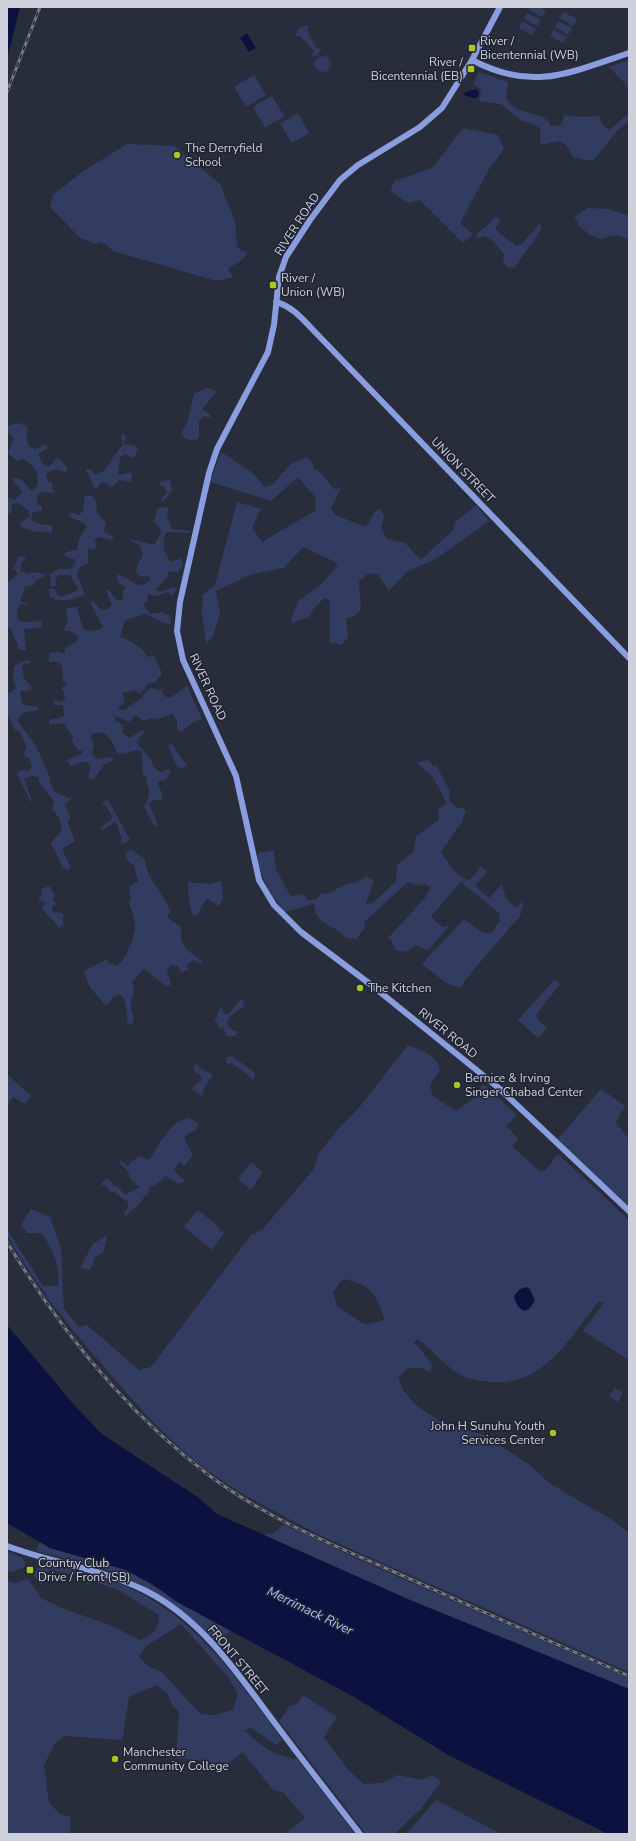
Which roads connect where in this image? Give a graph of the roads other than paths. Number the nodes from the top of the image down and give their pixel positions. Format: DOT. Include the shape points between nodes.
graph roads {
  1 [pos="500,7"];
  2 [pos="629,53"];
  3 [pos="472,60"];
  4 [pos="276,302"];
  5 [pos="629,658"];
  6 [pos="629,1212"];
  7 [pos="7,1546"];
  8 [pos="360,1834"];
  1 -- 3 [label="street, RIVER ROAD"];
  2 -- 3 [label="street" via="568,74 540,78 496,71"];
  3 -- 4 [label="street, RIVER ROAD" via="436,114 358,165 335,187 286,257 279,277"];
  4 -- 5 [label="street, UNION STREET" via="288,306 303,320"];
  4 -- 6 [label="street, RIVER ROAD" via="268,352 228,428 212,466 177,623 183,660 236,776 261,885 274,905 294,925 500,1089"];
  7 -- 8 [label="street, FRONT STREET" via="121,1579 158,1598 191,1622 229,1664"];
}
